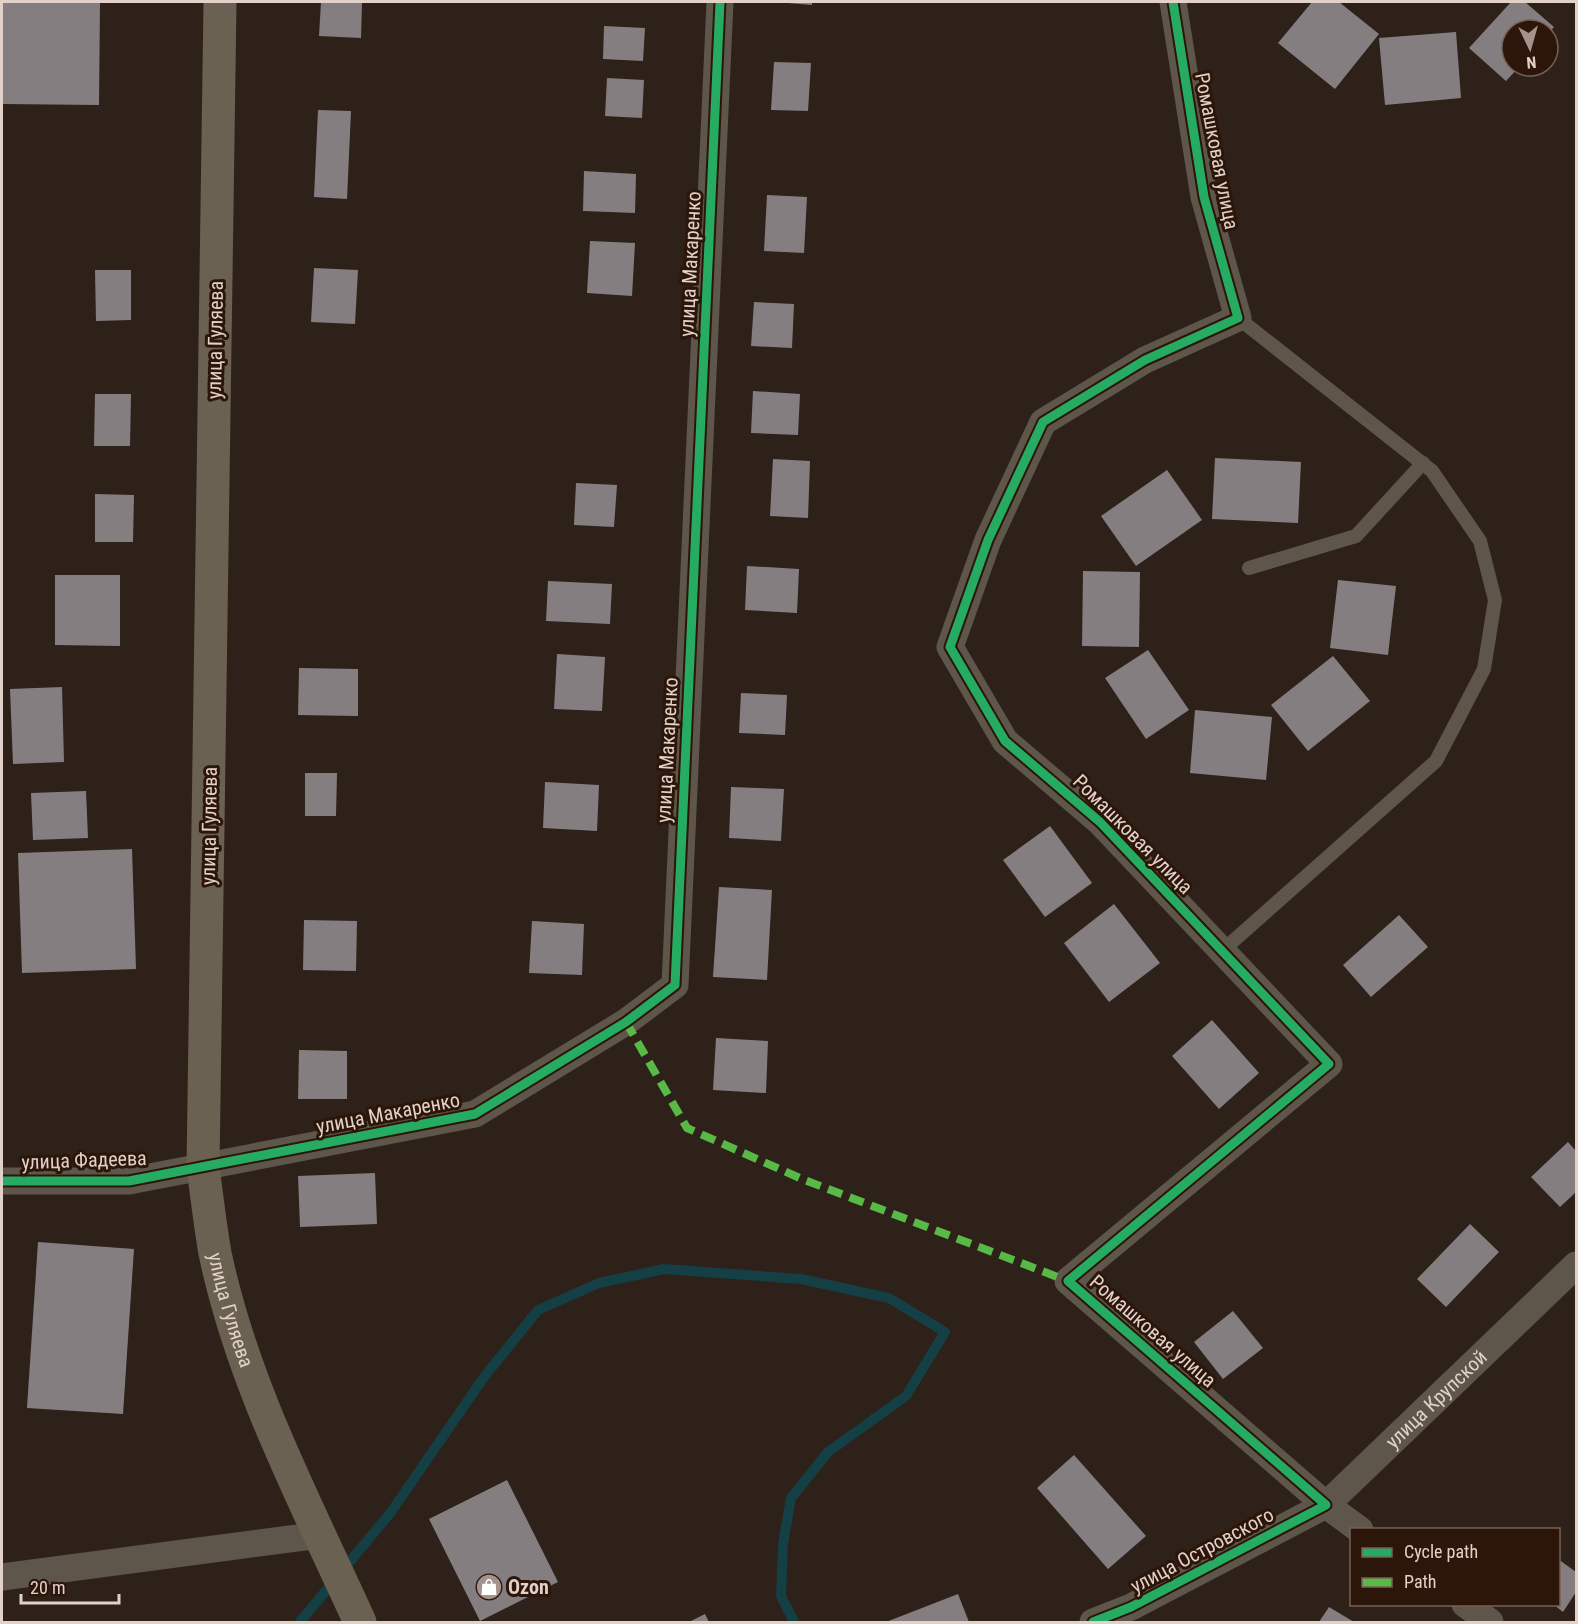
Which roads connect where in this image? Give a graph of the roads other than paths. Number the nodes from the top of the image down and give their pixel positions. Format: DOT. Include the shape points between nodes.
graph roads {
  1 [pos="220,2"];
  2 [pos="720,2"];
  3 [pos="1173,2"];
  4 [pos="1239,318"];
  5 [pos="1423,463"];
  6 [pos="1250,568"];
  7 [pos="1222,951"];
  8 [pos="203,1168"];
  9 [pos="2,1181"];
  10 [pos="1576,1265"];
  11 [pos="1326,1505"];
  12 [pos="1357,1528"];
  13 [pos="320,1534"];
  14 [pos="2,1577"];
  15 [pos="1466,1606"];
  16 [pos="360,1623"];
  17 [pos="1093,1623"];
  18 [pos="1490,1623"];
  1 -- 8 [label="main road, улица Гуляева"];
  2 -- 8 [label="street, улица Макаренко" via="675,985 626,1022 475,1114"];
  3 -- 4 [label="street, Ромашковая улица" via="1204,197"];
  4 -- 5 [label="lane"];
  4 -- 7 [label="street, Ромашковая улица" via="1145,360 1043,422 988,540 950,647 1005,741 1100,822"];
  5 -- 6 [label="lane" via="1356,536"];
  5 -- 7 [label="lane" via="1480,541 1495,600 1484,669 1436,761"];
  7 -- 11 [label="street, Ромашковая улица" via="1329,1064 1068,1281"];
  8 -- 9 [label="street, улица Фадеева" via="129,1181"];
  8 -- 13 [label="main road, улица Гуляева" via="216,1254 239,1336 278,1446"];
  10 -- 11 [label="street, улица Крупской"];
  11 -- 12 [label="street"];
  11 -- 17 [label="street, улица Островского"];
  13 -- 14 [label="street"];
  13 -- 16 [label="main road, улица Гуляева"];
  15 -- 18 [label="street"];
}
